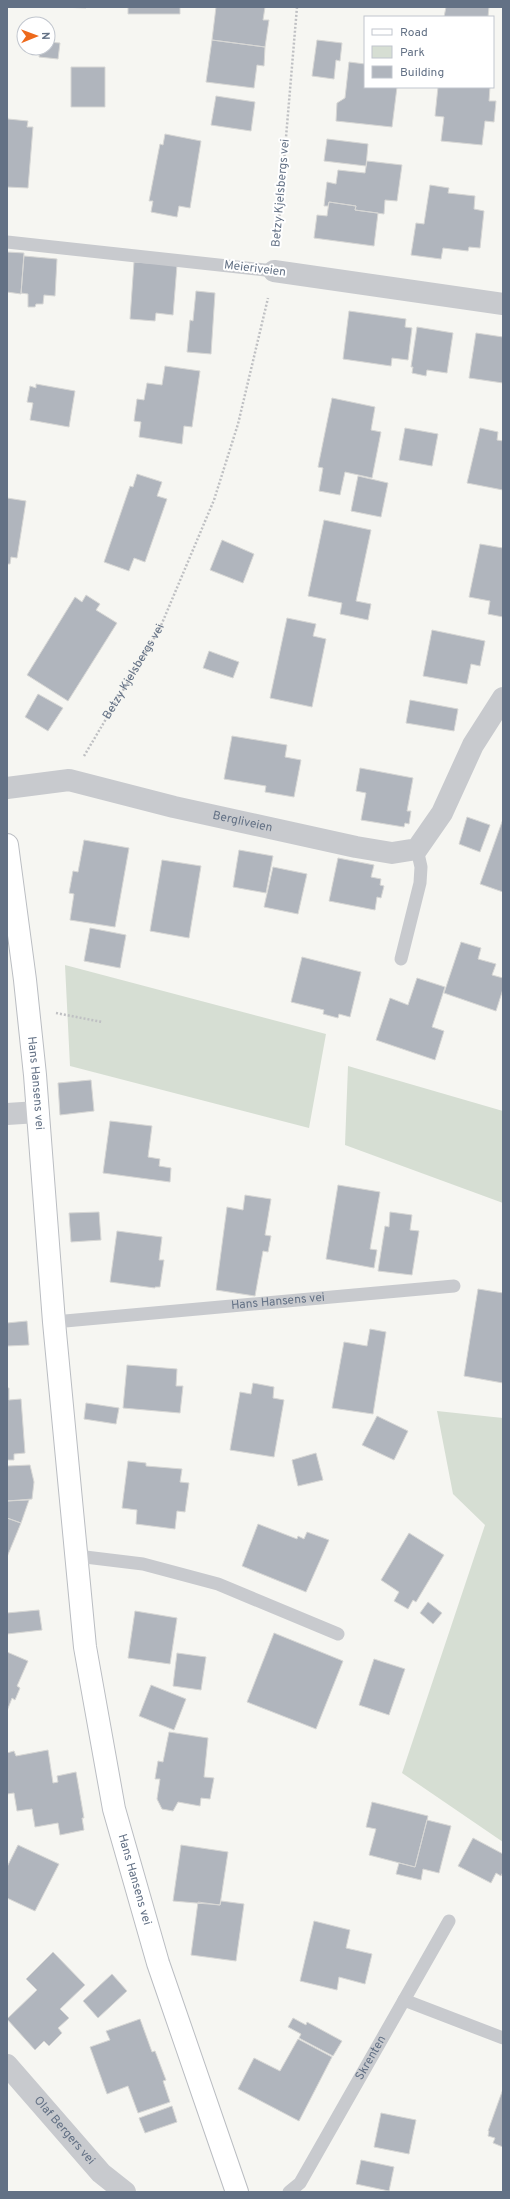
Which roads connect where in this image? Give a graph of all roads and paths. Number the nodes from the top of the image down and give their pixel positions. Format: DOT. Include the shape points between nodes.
graph roads {
  1 [pos="297,7"];
  2 [pos="7,242"];
  3 [pos="274,271"];
  4 [pos="503,304"];
  5 [pos="503,698"];
  6 [pos="69,780"];
  7 [pos="7,788"];
  8 [pos="7,845"];
  9 [pos="417,848"];
  10 [pos="401,959"];
  11 [pos="28,1013"];
  12 [pos="102,1022"];
  13 [pos="38,1112"];
  14 [pos="7,1114"];
  15 [pos="454,1286"];
  16 [pos="54,1322"];
  17 [pos="77,1556"];
  18 [pos="338,1634"];
  19 [pos="448,1921"];
  20 [pos="404,2000"];
  21 [pos="503,2038"];
  22 [pos="7,2065"];
  23 [pos="125,2192"];
  24 [pos="237,2192"];
  25 [pos="289,2192"];
  1 -- 3 [label="path, Betzy Kjelsbergs vei"];
  2 -- 3 [label="lane, Meieriveien"];
  3 -- 4 [label="street, Meieriveien"];
  3 -- 6 [label="path, Betzy Kjelsbergs vei" via="238,424 214,500 160,628"];
  5 -- 9 [label="street" via="473,745 442,813"];
  6 -- 7 [label="street"];
  6 -- 9 [label="street, Bergliveien" via="174,807 356,847 392,853"];
  8 -- 11 [label="main road, Hans Hansens vei"];
  9 -- 10 [label="lane" via="421,867 420,883"];
  11 -- 12 [label="path" via="47,1011"];
  11 -- 13 [label="main road, Hans Hansens vei"];
  13 -- 14 [label="street"];
  13 -- 16 [label="main road, Hans Hansens vei"];
  15 -- 16 [label="lane, Hans Hansens vei"];
  16 -- 17 [label="main road, Hans Hansens vei"];
  17 -- 18 [label="lane" via="143,1564 199,1578 251,1596"];
  17 -- 24 [label="main road, Hans Hansens vei" via="86,1647 114,1808 158,1963"];
  19 -- 20 [label="lane, Skrenten"];
  20 -- 21 [label="lane"];
  20 -- 25 [label="lane, Skrenten" via="300,2182"];
  22 -- 23 [label="street, Olaf Bergers vei" via="101,2173"];
}
